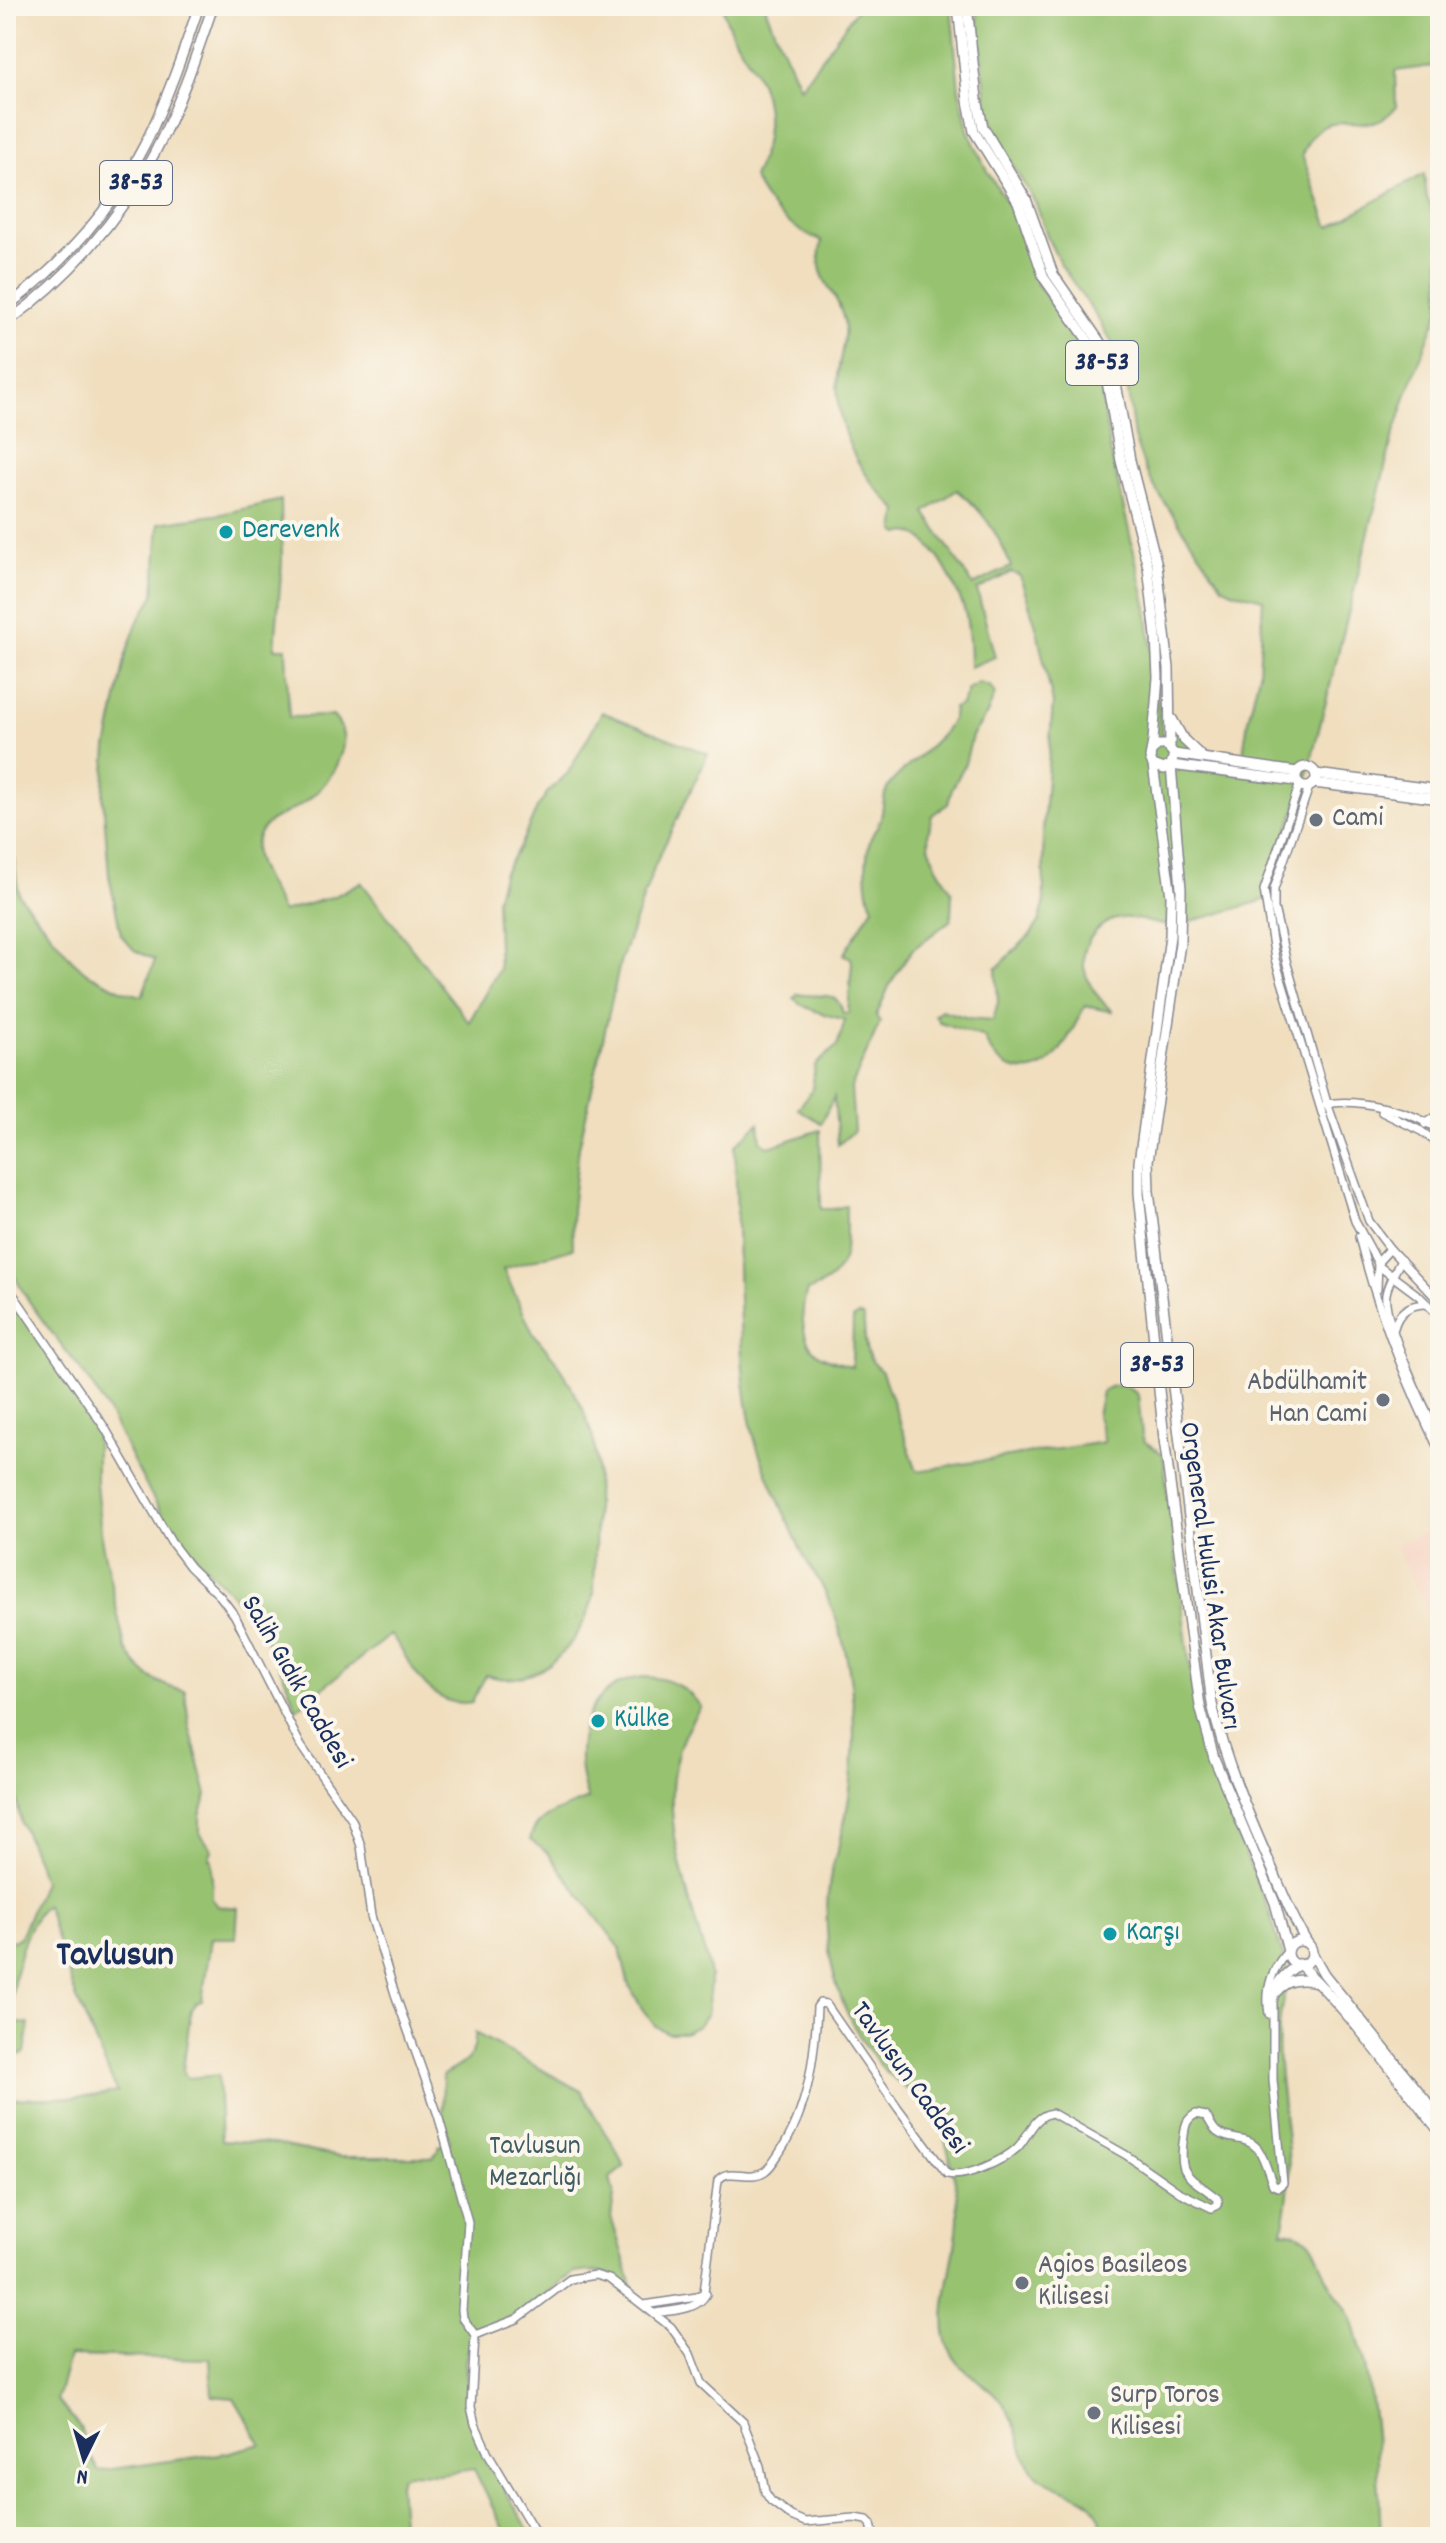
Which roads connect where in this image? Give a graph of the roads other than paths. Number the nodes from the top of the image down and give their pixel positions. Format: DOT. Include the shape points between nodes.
graph roads {
  1 [pos="199,6"];
  2 [pos="213,6"];
  3 [pos="958,6"];
  4 [pos="967,6"];
  5 [pos="6,307"];
  6 [pos="6,323"];
  7 [pos="1170,715"];
  8 [pos="1152,750"];
  9 [pos="1172,750"];
  10 [pos="1205,759"];
  11 [pos="1153,765"];
  12 [pos="1171,765"];
  13 [pos="1305,780"];
  14 [pos="1440,790"];
  15 [pos="1440,799"];
  16 [pos="1323,1104"];
  17 [pos="1369,1105"];
  18 [pos="1440,1114"];
  19 [pos="1427,1122"];
  20 [pos="1421,1131"];
  21 [pos="1437,1135"];
  22 [pos="1440,1145"];
  23 [pos="1355,1221"];
  24 [pos="1390,1249"];
  25 [pos="1401,1260"];
  26 [pos="1378,1262"];
  27 [pos="1393,1276"];
  28 [pos="6,1284"];
  29 [pos="1377,1298"];
  30 [pos="1440,1302"];
  31 [pos="1427,1304"];
  32 [pos="1440,1317"];
  33 [pos="1394,1328"];
  34 [pos="1440,1438"];
  35 [pos="1440,1452"];
  36 [pos="1310,1948"];
  37 [pos="1288,1951"];
  38 [pos="1299,1964"];
  39 [pos="1319,1982"];
  40 [pos="1273,1998"];
  41 [pos="1272,2028"];
  42 [pos="1440,2118"];
  43 [pos="1440,2132"];
  44 [pos="706,2288"];
  45 [pos="644,2305"];
  46 [pos="655,2313"];
  47 [pos="475,2335"];
  48 [pos="538,2537"];
  49 [pos="874,2537"];
  1 -- 5 [label="main road, 38-53" via="145,145 109,203 68,253"];
  2 -- 6 [label="main road, 38-53" via="154,154 121,209 78,261"];
  3 -- 8 [label="main road, 38-53" via="974,131 1018,202 1044,278 1105,370 1148,567 1158,677"];
  4 -- 7 [label="main road, 38-53" via="983,127 1026,199 1053,274 1113,367 1157,565"];
  7 -- 9 [label="main road, 38-53"];
  7 -- 10 [label="main road" via="1183,739"];
  8 -- 9 [label="main road" via="1158,745"];
  8 -- 11 [label="main road"];
  9 -- 10 [label="main road"];
  9 -- 12 [label="main road"];
  10 -- 13 [label="main road"];
  11 -- 12 [label="main road"];
  11 -- 37 [label="main road, Orgeneral Hulusi Akar Bulvarı / 38-53" via="1171,896 1170,936 1139,1193 1164,1439 1202,1717 1275,1903"];
  12 -- 13 [label="main road"];
  12 -- 36 [label="main road, Orgeneral Hulusi Akar Bulvarı" via="1180,943 1148,1161 1149,1191 1212,1704 1252,1821"];
  13 -- 14 [label="main road"];
  13 -- 15 [label="main road"];
  13 -- 16 [label="street" via="1263,894 1275,959"];
  16 -- 17 [label="street"];
  16 -- 23 [label="street"];
  16 -- 24 [label="street" via="1369,1221"];
  17 -- 19 [label="street"];
  17 -- 20 [label="street"];
  18 -- 19 [label="street"];
  19 -- 20 [label="street"];
  19 -- 21 [label="street"];
  20 -- 21 [label="street"];
  21 -- 22 [label="street"];
  23 -- 26 [label="street"];
  23 -- 29 [label="street"];
  24 -- 25 [label="street"];
  24 -- 26 [label="street"];
  25 -- 27 [label="street"];
  25 -- 30 [label="street"];
  26 -- 27 [label="street"];
  26 -- 29 [label="street"];
  27 -- 31 [label="street"];
  27 -- 33 [label="street" via="1385,1296"];
  28 -- 47 [label="street, Salih Gıdık Caddesi" via="105,1428 171,1542 235,1616 301,1746 352,1820 371,1916 468,2222 462,2310"];
  29 -- 35 [label="street" via="1411,1392"];
  31 -- 32 [label="street"];
  31 -- 33 [label="street" via="1407,1308"];
  33 -- 34 [label="street"];
  36 -- 37 [label="main road" via="1298,1941"];
  36 -- 38 [label="main road" via="1306,1963"];
  36 -- 42 [label="main road, Orgeneral Hulusi Akar Bulvarı" via="1324,1974"];
  37 -- 38 [label="main road" via="1291,1961"];
  37 -- 41 [label="street, Tavlusun Caddesi" via="1268,1990"];
  38 -- 39 [label="main road"];
  38 -- 40 [label="main road" via="1279,1981"];
  39 -- 40 [label="main road" via="1292,1981"];
  39 -- 43 [label="main road"];
  40 -- 41 [label="street, Tavlusun Caddesi"];
  41 -- 44 [label="street, Tavlusun Caddesi" via="1283,2183 1273,2185 1254,2144 1220,2134 1206,2116 1196,2114 1185,2127 1181,2164 1187,2176 1218,2199 1210,2207 1052,2113 1038,2119 1008,2155 967,2174 947,2174 823,2002 817,2007 814,2052 801,2109 787,2141 760,2174 724,2174 717,2185"];
  44 -- 45 [label="street" via="697,2297"];
  44 -- 46 [label="street" via="697,2304"];
  45 -- 46 [label="street"];
  45 -- 47 [label="street" via="609,2279 578,2276 517,2319"];
  46 -- 49 [label="street" via="685,2345 701,2383 743,2422 771,2501 805,2522 867,2520"];
  47 -- 48 [label="street" via="475,2424"];
}
